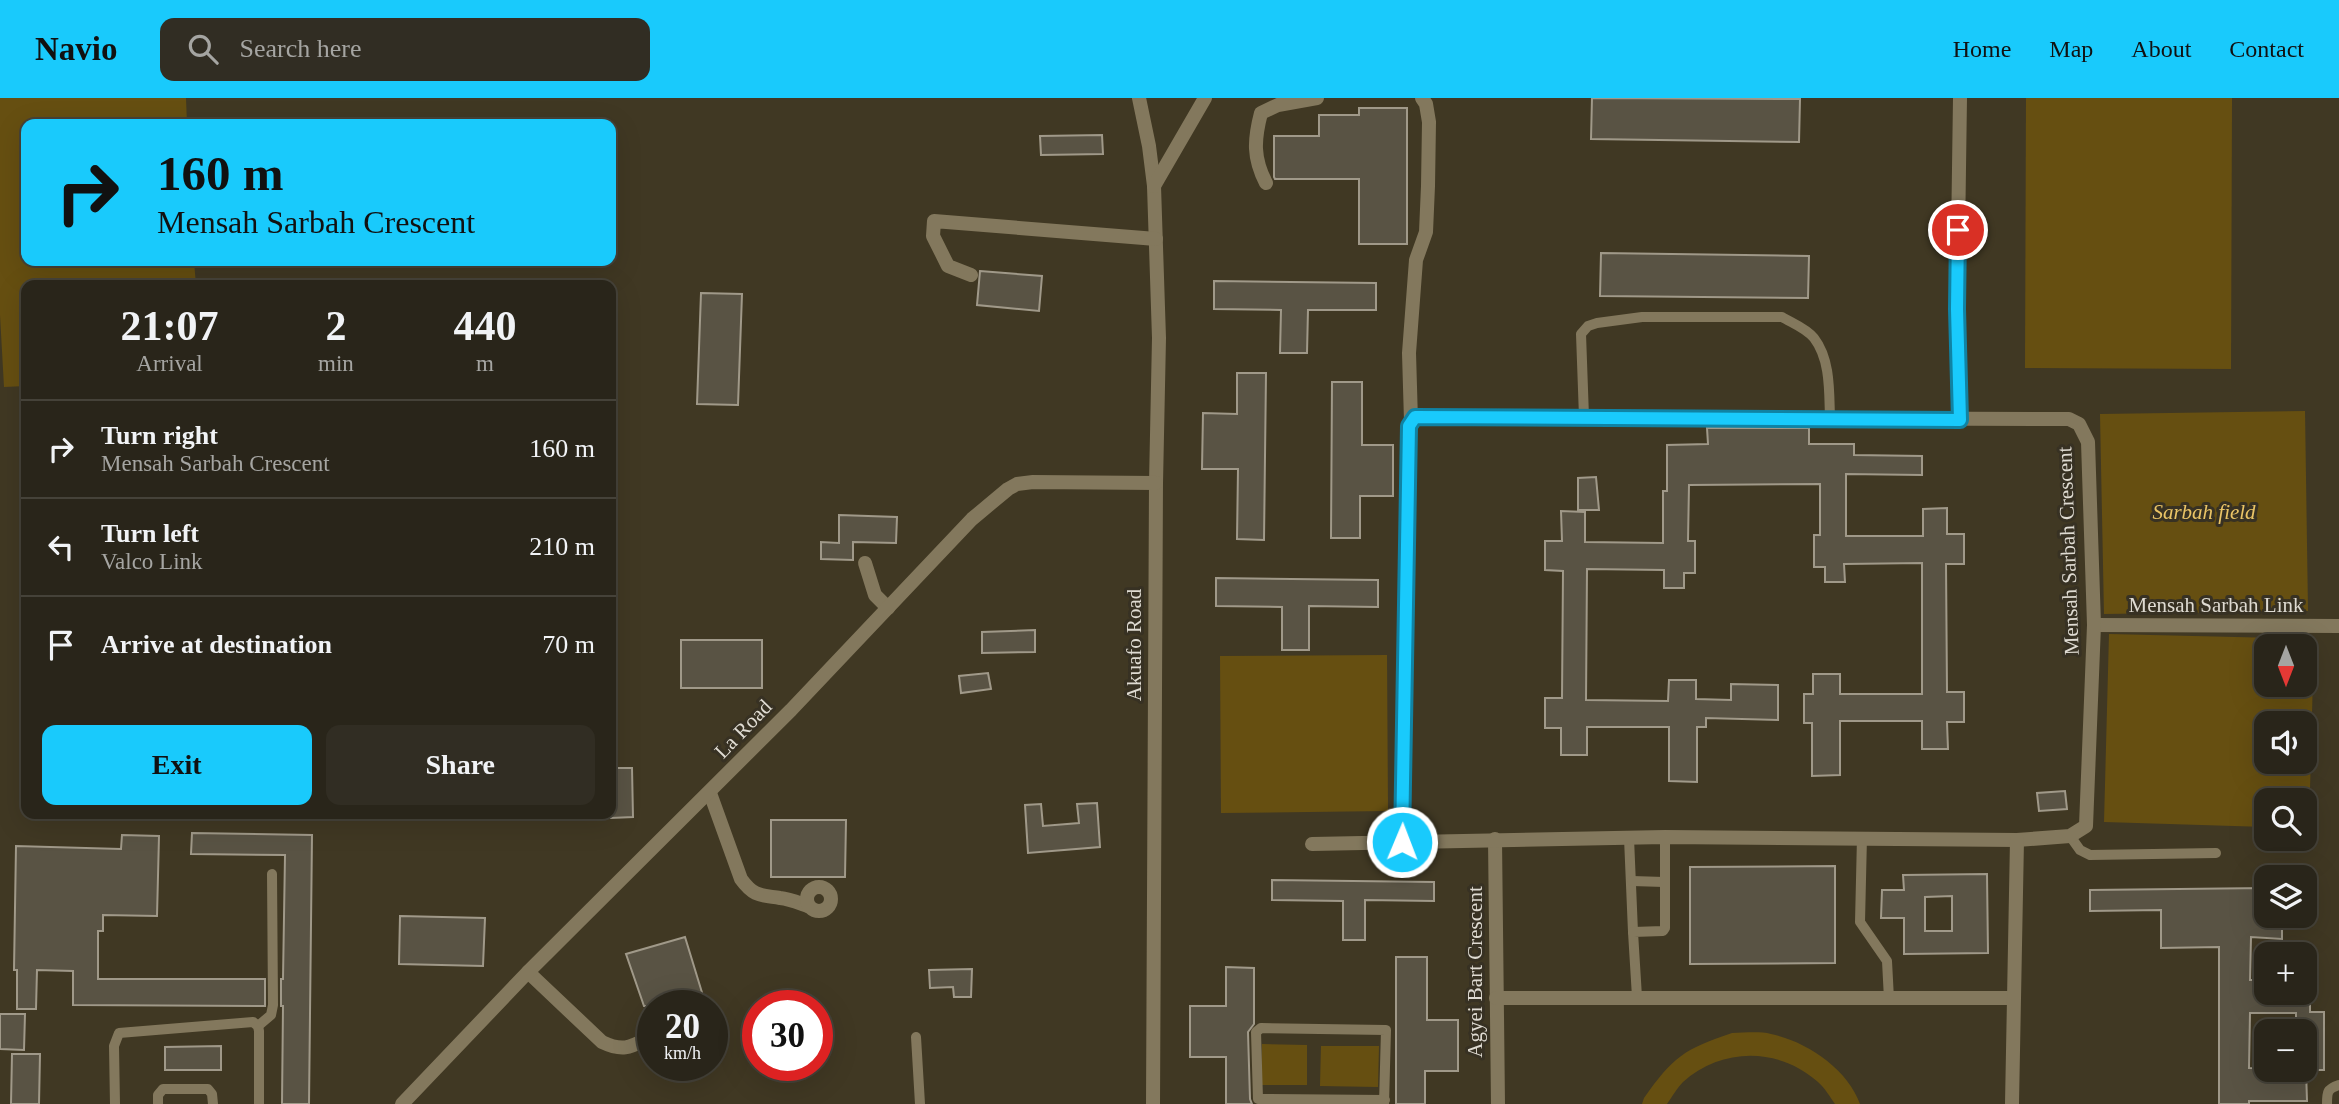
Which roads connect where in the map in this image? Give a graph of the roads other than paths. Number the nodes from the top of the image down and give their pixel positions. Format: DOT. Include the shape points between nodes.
graph roads {
  1 [pos="1139,98"];
  2 [pos="1205,98"];
  3 [pos="1317,98"];
  4 [pos="1422,98"];
  5 [pos="1960,98"];
  6 [pos="1266,183"];
  7 [pos="1154,186"];
  8 [pos="1156,239"];
  9 [pos="971,275"];
  10 [pos="1584,417"];
  11 [pos="1830,419"];
  12 [pos="1960,420"];
  13 [pos="1411,421"];
  14 [pos="1156,483"];
  15 [pos="865,563"];
  16 [pos="888,608"];
  17 [pos="2094,625"];
  18 [pos="2339,626"];
  19 [pos="709,793"];
  20 [pos="2070,836"];
  21 [pos="1665,837"];
  22 [pos="1861,837"];
  23 [pos="1629,838"];
  24 [pos="1495,839"];
  25 [pos="2017,840"];
  26 [pos="1402,842"];
  27 [pos="1312,844"];
  28 [pos="2216,853"];
  29 [pos="272,874"];
  30 [pos="1632,881"];
  31 [pos="1664,882"];
  32 [pos="808,906"];
  33 [pos="1633,932"];
  34 [pos="528,972"];
  35 [pos="1637,997"];
  36 [pos="1496,998"];
  37 [pos="2013,998"];
  38 [pos="1889,999"];
  39 [pos="258,1026"];
  40 [pos="916,1037"];
  41 [pos="637,1044"];
  42 [pos="2339,1085"];
  43 [pos="1385,1102"];
  44 [pos="115,1104"];
  45 [pos="158,1104"];
  46 [pos="213,1104"];
  47 [pos="259,1104"];
  48 [pos="402,1104"];
  49 [pos="920,1104"];
  50 [pos="1153,1104"];
  51 [pos="1498,1104"];
  52 [pos="2012,1104"];
  53 [pos="2327,1104"];
  1 -- 7 [label="street, Akuafo Road"];
  2 -- 7 [label="street"];
  3 -- 6 [label="street" via="1261,113 1256,164"];
  4 -- 13 [label="street" via="1429,122 1428,186 1426,232 1416,260 1409,353"];
  5 -- 12 [label="street"];
  7 -- 8 [label="street, Akuafo Road"];
  8 -- 9 [label="street" via="934,221 933,236 948,266"];
  8 -- 14 [label="street, Akuafo Road"];
  10 -- 11 [label="street, Mensah Sarbah Crescent"];
  10 -- 11 [label="lane" via="1581,334 1588,326 1642,317 1782,317 1814,339 1828,374"];
  10 -- 13 [label="street, Mensah Sarbah Crescent" via="1415,417"];
  11 -- 12 [label="street, Mensah Sarbah Crescent"];
  12 -- 17 [label="street, Mensah Sarbah Crescent" via="2069,419 2085,433"];
  13 -- 26 [label="street"];
  14 -- 16 [label="street, La Road" via="1017,484 972,519"];
  14 -- 50 [label="street, Akuafo Road"];
  15 -- 16 [label="street" via="875,595"];
  16 -- 19 [label="street, La Road"];
  17 -- 18 [label="street, Mensah Sarbah Link"];
  17 -- 20 [label="street, Mensah Sarbah Crescent" via="2088,818 2082,831"];
  19 -- 32 [label="street" via="741,879 750,891"];
  19 -- 34 [label="street, La Road"];
  20 -- 25 [label="street"];
  20 -- 28 [label="lane" via="2090,855"];
  21 -- 22 [label="street"];
  21 -- 23 [label="street"];
  21 -- 31 [label="lane"];
  22 -- 25 [label="street"];
  22 -- 38 [label="lane" via="1860,922 1887,961"];
  23 -- 24 [label="street"];
  23 -- 30 [label="lane"];
  24 -- 26 [label="street"];
  24 -- 36 [label="street, Agyei Bart Crescent"];
  25 -- 37 [label="street"];
  26 -- 27 [label="street"];
  29 -- 39 [label="lane" via="273,1005 271,1015"];
  30 -- 31 [label="lane"];
  30 -- 33 [label="lane"];
  31 -- 33 [label="lane" via="1664,930"];
  33 -- 35 [label="lane"];
  34 -- 41 [label="street" via="603,1041 626,1049"];
  34 -- 48 [label="street, La Road"];
  35 -- 36 [label="street"];
  35 -- 38 [label="street"];
  36 -- 51 [label="street, Agyei Bart Crescent"];
  37 -- 38 [label="street"];
  37 -- 52 [label="street"];
  39 -- 44 [label="lane" via="253,1022 119,1033 114,1046"];
  39 -- 47 [label="lane"];
  40 -- 49 [label="lane"];
  42 -- 53 [label="lane" via="2327,1092"];
  43 -- 43 [label="lane" via="1386,1030 1261,1028 1256,1032 1258,1099"];
  45 -- 46 [label="lane" via="163,1090 208,1090"];
}
